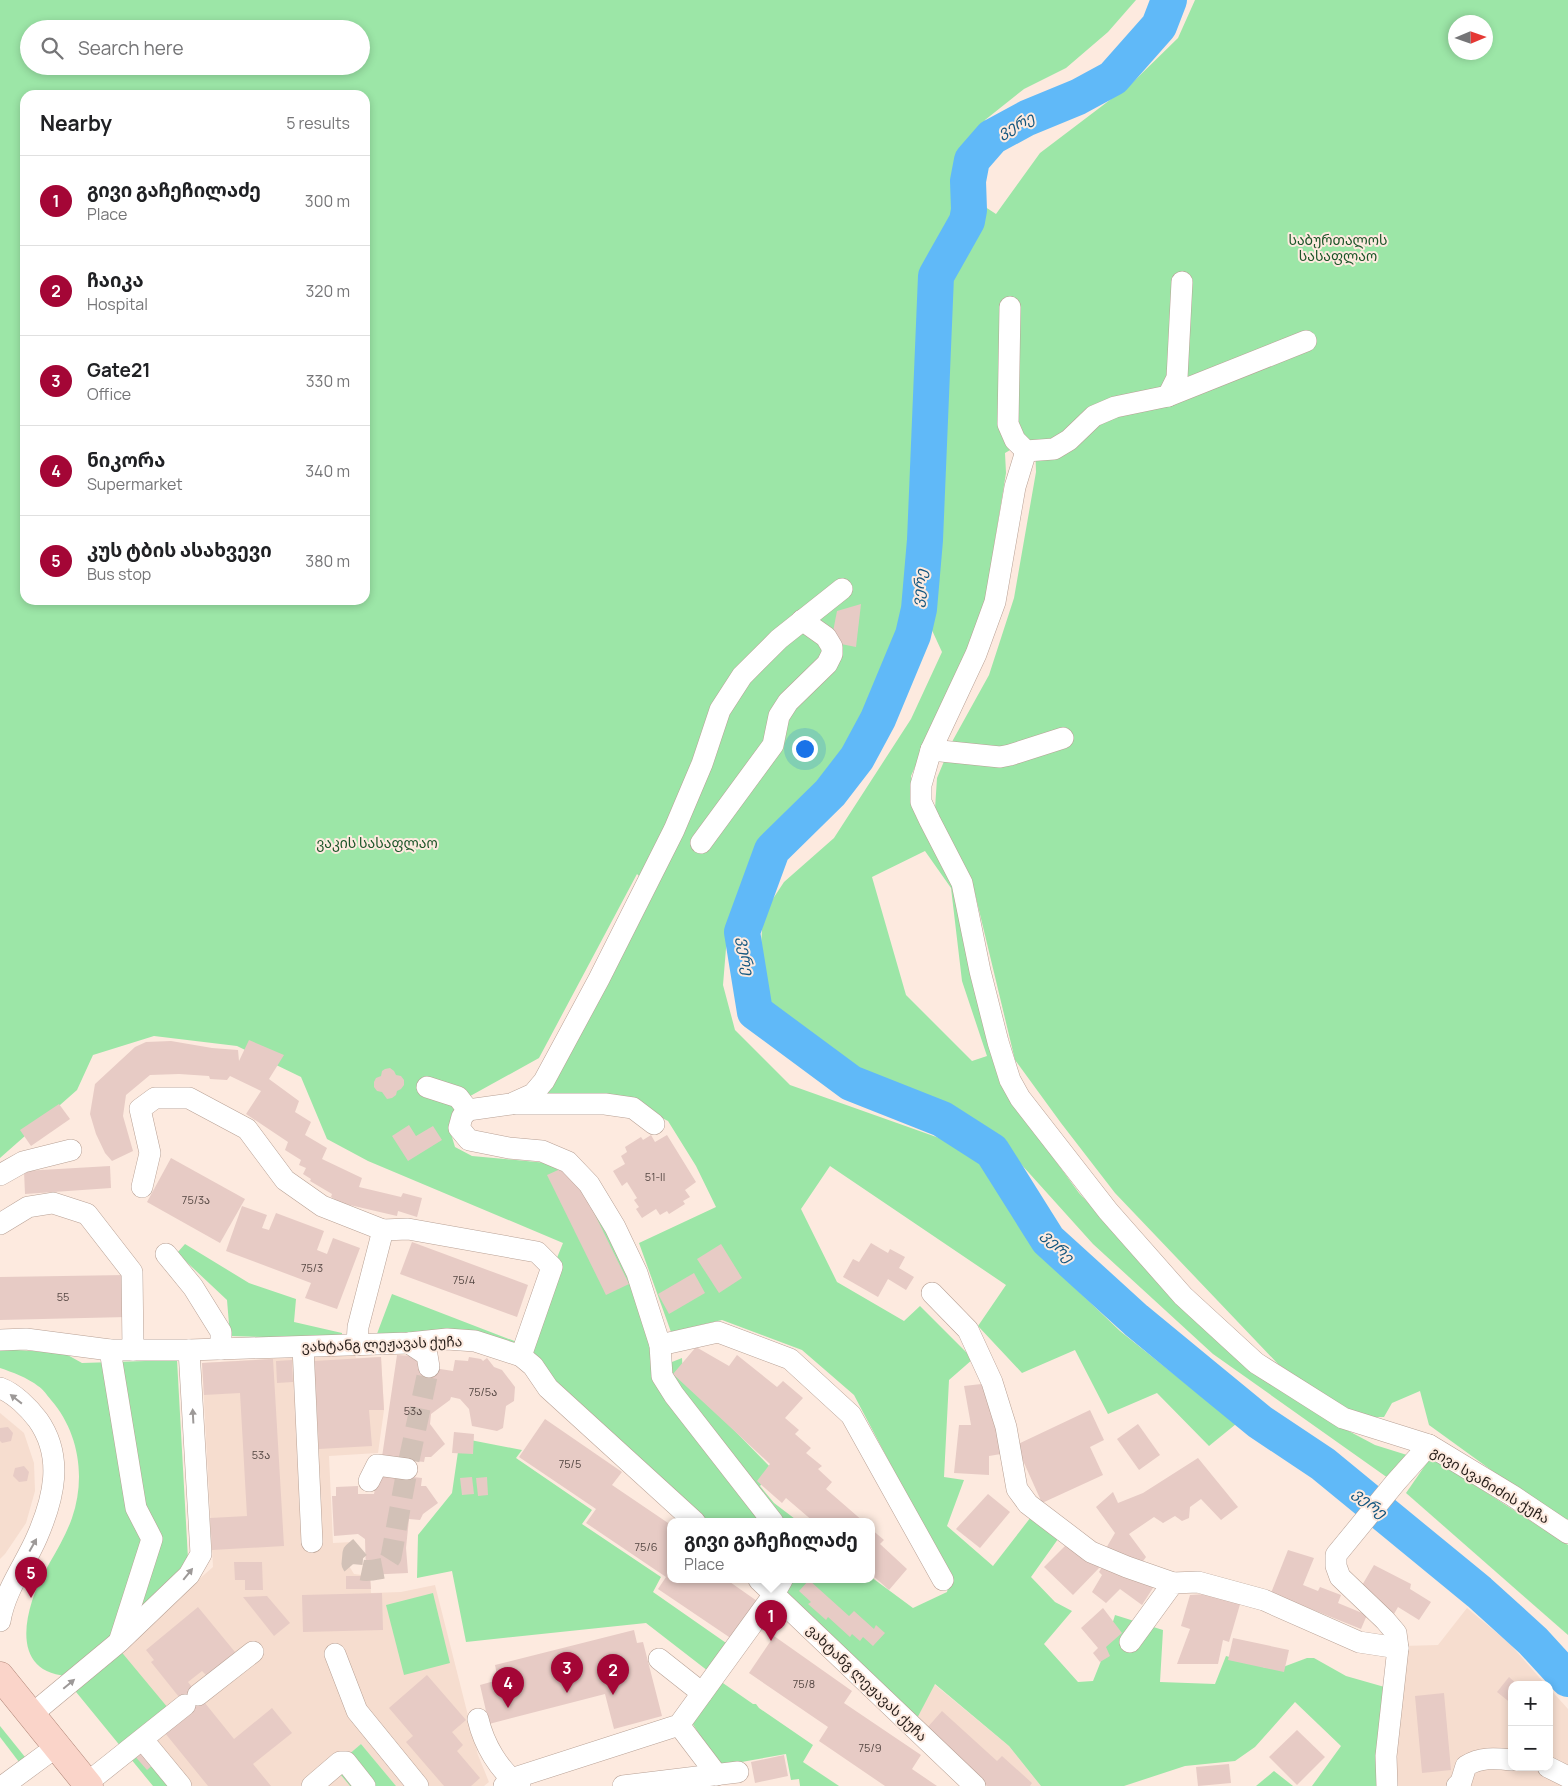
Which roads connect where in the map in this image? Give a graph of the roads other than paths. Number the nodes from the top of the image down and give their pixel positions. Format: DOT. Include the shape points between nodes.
graph roads {
  1 [pos="1182,282"];
  2 [pos="1010,307"];
  3 [pos="1306,341"];
  4 [pos="1168,396"];
  5 [pos="1026,451"];
  6 [pos="842,589"];
  7 [pos="802,620"];
  8 [pos="1063,738"];
  9 [pos="931,750"];
  10 [pos="701,842"];
  11 [pos="427,1087"];
  12 [pos="511,1104"];
  13 [pos="468,1110"];
  14 [pos="654,1124"];
  15 [pos="70,1150"];
  16 [pos="0,1175"];
  17 [pos="142,1187"];
  18 [pos="0,1224"];
  19 [pos="383,1230"];
  20 [pos="166,1254"];
  21 [pos="932,1293"];
  22 [pos="0,1340"];
  23 [pos="409,1343"];
  24 [pos="660,1344"];
  25 [pos="357,1345"];
  26 [pos="303,1347"];
  27 [pos="221,1349"];
  28 [pos="110,1350"];
  29 [pos="133,1350"];
  30 [pos="189,1350"];
  31 [pos="521,1356"];
  32 [pos="429,1367"];
  33 [pos="0,1388"];
  34 [pos="1429,1445"];
  35 [pos="407,1468"];
  36 [pos="369,1481"];
  37 [pos="691,1518"];
  38 [pos="770,1518"];
  39 [pos="1568,1533"];
  40 [pos="312,1542"];
  41 [pos="943,1580"];
  42 [pos="1173,1583"];
  43 [pos="778,1587"];
  44 [pos="0,1615"];
  45 [pos="119,1642"];
  46 [pos="1130,1642"];
  47 [pos="1398,1648"];
  48 [pos="253,1652"];
  49 [pos="335,1654"];
  50 [pos="659,1660"];
  51 [pos="0,1676"];
  52 [pos="702,1693"];
  53 [pos="31,1715"];
  54 [pos="478,1719"];
  55 [pos="679,1725"];
  56 [pos="148,1746"];
  57 [pos="56,1747"];
  58 [pos="1508,1760"];
  59 [pos="1553,1770"];
  60 [pos="1568,1777"];
  61 [pos="512,1784"];
  62 [pos="88,1785"];
  63 [pos="3,1786"];
  64 [pos="181,1786"];
  65 [pos="312,1786"];
  66 [pos="365,1786"];
  67 [pos="418,1786"];
  68 [pos="622,1786"];
  69 [pos="975,1786"];
  70 [pos="1387,1786"];
  71 [pos="1458,1786"];
  1 -- 4 [label="street" via="1176,378"];
  2 -- 5 [label="street" via="1008,424"];
  3 -- 4 [label="street"];
  4 -- 5 [label="street" via="1115,407 1094,416 1069,440 1054,449"];
  5 -- 9 [label="street" via="1015,487 995,602 976,654"];
  6 -- 7 [label="street"];
  7 -- 10 [label="street" via="826,637 832,654 788,702 779,716 773,745"];
  7 -- 12 [label="street" via="742,676 720,710 702,764 674,830 599,979 544,1081 533,1094"];
  8 -- 9 [label="street" via="1000,757"];
  9 -- 34 [label="street" via="921,785 921,802 962,882 998,1042 1010,1080 1020,1098 1108,1211 1177,1289 1256,1363 1343,1418"];
  11 -- 13 [label="street" via="458,1097"];
  12 -- 13 [label="street"];
  12 -- 14 [label="street" via="605,1104 633,1108"];
  13 -- 24 [label="street" via="459,1128 469,1140 542,1151 568,1162 589,1184 637,1273"];
  15 -- 16 [label="street" via="23,1162"];
  17 -- 19 [label="street" via="150,1153 140,1109 155,1098 189,1098 247,1129 285,1180 322,1206"];
  18 -- 29 [label="street" via="28,1207 53,1202 87,1214 132,1272"];
  19 -- 25 [label="street" via="358,1327"];
  19 -- 31 [label="street" via="408,1229 537,1252 552,1267"];
  20 -- 27 [label="street" via="221,1332"];
  21 -- 42 [label="street" via="968,1330 992,1382 1006,1427 1017,1489 1028,1504 1091,1552"];
  22 -- 28 [label="street, ვახტანგ ლეჟავას ქუჩა" via="26,1339"];
  23 -- 25 [label="street, ვახტანგ ლეჟავას ქუჩა"];
  23 -- 31 [label="street, ვახტანგ ლეჟავას ქუჩა" via="447,1339 475,1341"];
  23 -- 32 [label="street" via="427,1355"];
  24 -- 38 [label="street" via="662,1376 674,1396"];
  24 -- 41 [label="street" via="718,1332 790,1359 851,1416"];
  25 -- 26 [label="street, ვახტანგ ლეჟავას ქუჩა"];
  26 -- 27 [label="street, ვახტანგ ლეჟავას ქუჩა"];
  26 -- 40 [label="street"];
  27 -- 30 [label="street, ვახტანგ ლეჟავას ქუჩა"];
  28 -- 29 [label="street, ვახტანგ ლეჟავას ქუჩა"];
  28 -- 45 [label="street" via="136,1508 152,1539"];
  29 -- 30 [label="street, ვახტანგ ლეჟავას ქუჩა"];
  45 -- 30 [label="street, one-way" via="189,1575 201,1554"];
  31 -- 37 [label="street, ვახტანგ ლეჟავას ქუჩა" via="533,1366 548,1388"];
  44 -- 33 [label="street, one-way" via="17,1573 37,1538 52,1498 54,1466 47,1434 30,1409"];
  34 -- 39 [label="street, გივი სვანიძის ქუჩა"];
  34 -- 47 [label="street, გივი სვანიძის ქუჩა" via="1336,1555 1340,1576 1396,1633"];
  35 -- 36 [label="street" via="377,1466"];
  42 -- 46 [label="street"];
  42 -- 47 [label="street" via="1198,1582 1264,1600 1358,1642"];
  43 -- 52 [label="street"];
  43 -- 69 [label="street, ვახტანგ ლეჟავას ქუჩა"];
  53 -- 45 [label="street, one-way"];
  47 -- 70 [label="street, გივი სვანიძის ქუჩა" via="1386,1756"];
  48 -- 62 [label="street"];
  49 -- 67 [label="street" via="356,1711"];
  50 -- 52 [label="street"];
  51 -- 53 [label="main road"];
  52 -- 55 [label="street"];
  53 -- 57 [label="main road"];
  54 -- 61 [label="street" via="496,1762"];
  55 -- 61 [label="street"];
  55 -- 68 [label="street" via="727,1773"];
  56 -- 64 [label="street"];
  57 -- 62 [label="main road"];
  57 -- 63 [label="street"];
  58 -- 71 [label="street" via="1475,1760 1466,1766"];
  59 -- 60 [label="street"];
  65 -- 66 [label="street" via="343,1761"];
}
